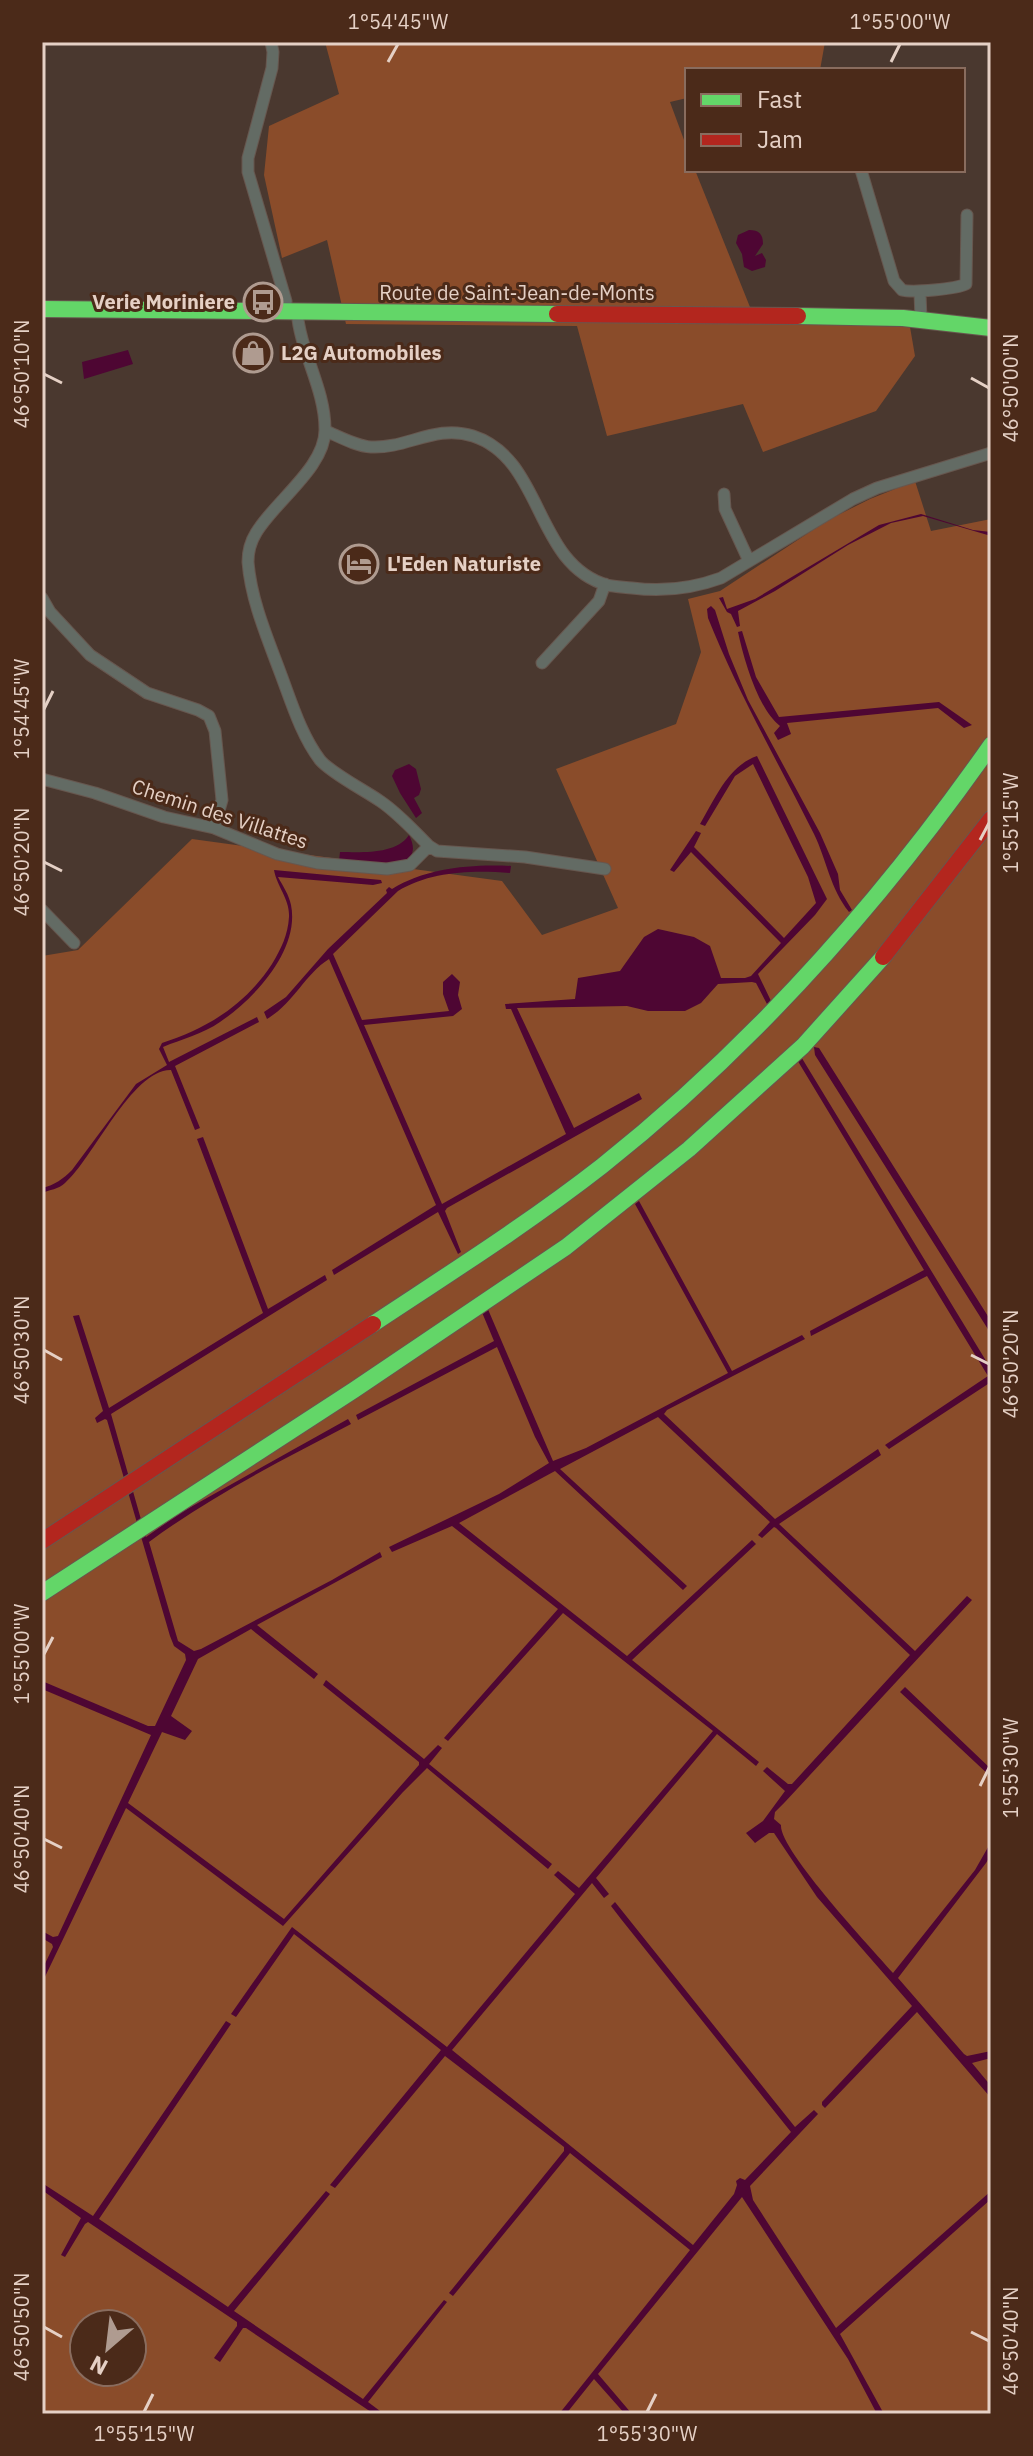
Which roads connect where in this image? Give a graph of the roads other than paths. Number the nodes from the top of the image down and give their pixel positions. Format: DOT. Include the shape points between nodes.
graph roads {
  1 [pos="274,43"];
  2 [pos="862,172"];
  3 [pos="967,215"];
  4 [pos="920,293"];
  5 [pos="42,309"];
  6 [pos="291,311"];
  7 [pos="921,319"];
  8 [pos="991,328"];
  9 [pos="326,431"];
  10 [pos="991,453"];
  11 [pos="724,494"];
  12 [pos="749,561"];
  13 [pos="605,584"];
  14 [pos="42,598"];
  15 [pos="542,663"];
  16 [pos="991,745"];
  17 [pos="42,779"];
  18 [pos="991,819"];
  19 [pos="214,828"];
  20 [pos="429,846"];
  21 [pos="605,869"];
  22 [pos="42,910"];
  23 [pos="74,943"];
  24 [pos="42,1541"];
  25 [pos="42,1593"];
  1 -- 6 [label="street" via="248,172"];
  2 -- 4 [label="street" via="897,287"];
  3 -- 4 [label="street" via="966,284"];
  4 -- 7 [label="street"];
  5 -- 6 [label="main road, Route de Saint-Jean-de-Monts"];
  6 -- 7 [label="main road, Route de Saint-Jean-de-Monts"];
  6 -- 9 [label="street"];
  7 -- 8 [label="main road, Route de Saint-Jean-de-Monts"];
  9 -- 13 [label="street" via="371,447 452,433 486,442 510,462 561,552"];
  9 -- 20 [label="street" via="310,467 250,545 253,592 292,704 322,763 383,803"];
  10 -- 12 [label="street" via="877,488"];
  11 -- 12 [label="street" via="725,509"];
  12 -- 13 [label="street" via="721,578 678,590"];
  13 -- 15 [label="street" via="599,601"];
  14 -- 19 [label="street" via="90,655 147,693 209,716 222,800"];
  16 -- 24 [label="main road" via="849,931 751,1034 656,1121 522,1224"];
  17 -- 19 [label="street, Chemin des Villattes"];
  18 -- 25 [label="main road" via="894,945 803,1046 689,1149 566,1247"];
  19 -- 20 [label="street, Chemin des Villattes" via="287,857 387,869 410,865"];
  20 -- 21 [label="street"];
  22 -- 23 [label="street"];
}
